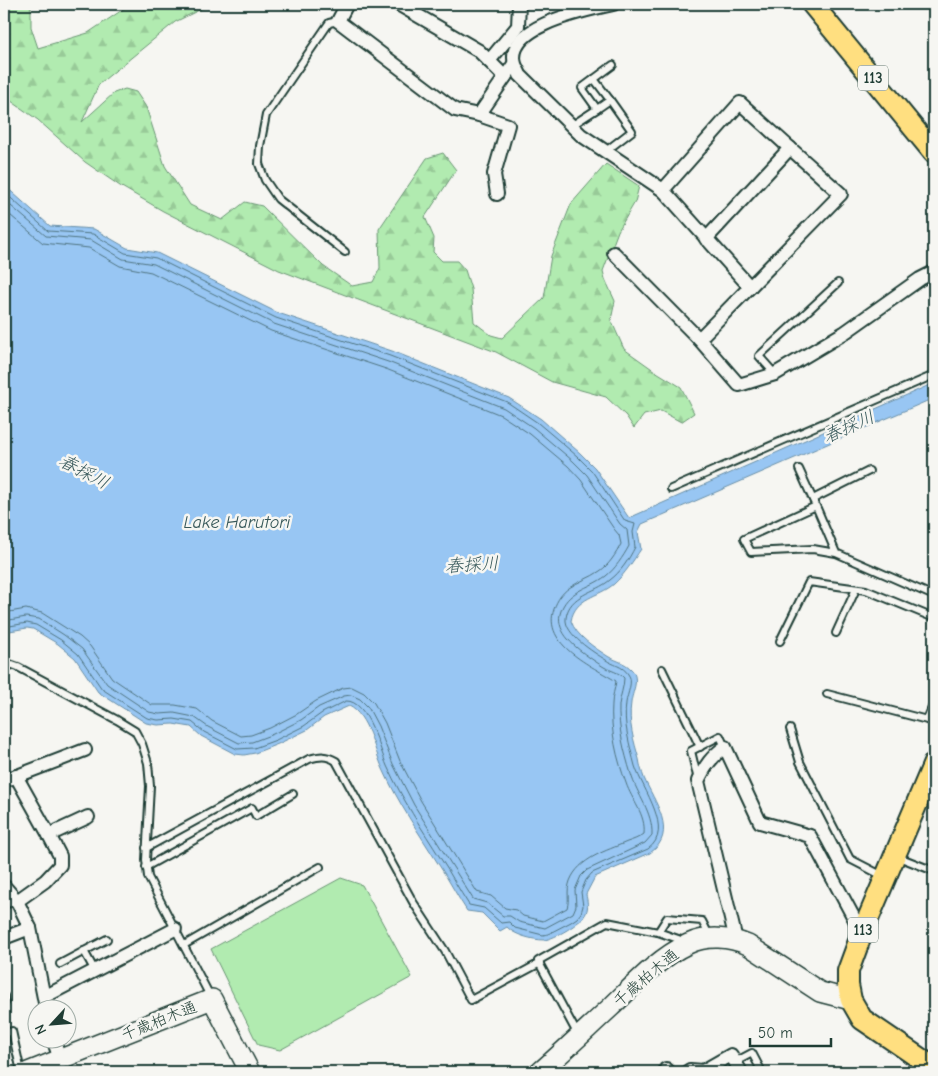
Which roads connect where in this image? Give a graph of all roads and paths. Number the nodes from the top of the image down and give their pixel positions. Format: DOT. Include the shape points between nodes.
graph roads {
  1 [pos="347,4"];
  2 [pos="398,4"];
  3 [pos="519,4"];
  4 [pos="613,4"];
  5 [pos="812,4"];
  6 [pos="338,21"];
  7 [pos="489,61"];
  8 [pos="514,64"];
  9 [pos="613,65"];
  10 [pos="505,77"];
  11 [pos="594,79"];
  12 [pos="610,100"];
  13 [pos="597,109"];
  14 [pos="478,115"];
  15 [pos="571,126"];
  16 [pos="790,148"];
  17 [pos="606,151"];
  18 [pos="934,153"];
  19 [pos="662,190"];
  20 [pos="497,194"];
  21 [pos="706,239"];
  22 [pos="345,252"];
  23 [pos="614,253"];
  24 [pos="934,272"];
  25 [pos="838,283"];
  26 [pos="750,287"];
  27 [pos="700,339"];
  28 [pos="775,374"];
  29 [pos="934,374"];
  30 [pos="799,469"];
  31 [pos="869,471"];
  32 [pos="671,489"];
  33 [pos="813,499"];
  34 [pos="816,506"];
  35 [pos="836,553"];
  36 [pos="856,589"];
  37 [pos="934,596"];
  38 [pos="934,618"];
  39 [pos="836,633"];
  40 [pos="780,641"];
  41 [pos="4,662"];
  42 [pos="662,669"];
  43 [pos="827,694"];
  44 [pos="934,702"];
  45 [pos="931,721"];
  46 [pos="790,728"];
  47 [pos="700,747"];
  48 [pos="725,747"];
  49 [pos="85,750"];
  50 [pos="932,772"];
  51 [pos="16,776"];
  52 [pos="4,781"];
  53 [pos="698,781"];
  54 [pos="293,794"];
  55 [pos="88,817"];
  56 [pos="49,835"];
  57 [pos="146,848"];
  58 [pos="895,856"];
  59 [pos="146,867"];
  60 [pos="320,867"];
  61 [pos="934,871"];
  62 [pos="886,878"];
  63 [pos="4,886"];
  64 [pos="16,901"];
  65 [pos="4,905"];
  66 [pos="30,928"];
  67 [pos="175,929"];
  68 [pos="658,932"];
  69 [pos="862,933"];
  70 [pos="4,938"];
  71 [pos="710,938"];
  72 [pos="107,939"];
  73 [pos="736,940"];
  74 [pos="690,943"];
  75 [pos="184,945"];
  76 [pos="84,951"];
  77 [pos="540,963"];
  78 [pos="60,964"];
  79 [pos="95,971"];
  80 [pos="4,996"];
  81 [pos="44,998"];
  82 [pos="53,998"];
  83 [pos="212,999"];
  84 [pos="851,1000"];
  85 [pos="4,1003"];
  86 [pos="4,1034"];
  87 [pos="579,1038"];
  88 [pos="56,1048"];
  89 [pos="60,1060"];
  90 [pos="738,1067"];
  91 [pos="934,1068"];
  92 [pos="22,1072"];
  93 [pos="28,1072"];
  94 [pos="250,1072"];
  95 [pos="540,1072"];
  96 [pos="687,1072"];
  97 [pos="702,1072"];
  98 [pos="762,1072"];
  1 -- 6 [label="street"];
  2 -- 7 [label="street" via="479,51"];
  3 -- 7 [label="street" via="518,26"];
  4 -- 8 [label="street" via="537,27 514,51"];
  5 -- 18 [label="main road, 113"];
  6 -- 14 [label="street" via="455,110"];
  6 -- 22 [label="lane" via="329,23 266,115 260,164 265,180 278,199"];
  7 -- 10 [label="street"];
  8 -- 10 [label="street"];
  8 -- 15 [label="street"];
  9 -- 11 [label="lane"];
  10 -- 14 [label="street"];
  11 -- 12 [label="lane"];
  11 -- 13 [label="lane" via="582,88"];
  12 -- 13 [label="lane"];
  12 -- 17 [label="lane" via="632,131"];
  13 -- 15 [label="lane"];
  14 -- 20 [label="street" via="508,125 494,174"];
  15 -- 17 [label="street"];
  16 -- 19 [label="street" via="740,103"];
  16 -- 21 [label="street"];
  16 -- 26 [label="street" via="841,194"];
  17 -- 19 [label="street"];
  19 -- 21 [label="street"];
  21 -- 26 [label="street"];
  23 -- 27 [label="street"];
  24 -- 28 [label="street" via="844,333"];
  25 -- 28 [label="lane" via="759,356"];
  26 -- 27 [label="street"];
  27 -- 28 [label="street" via="739,385"];
  29 -- 32 [label="lane"];
  30 -- 33 [label="lane"];
  31 -- 33 [label="lane"];
  33 -- 34 [label="lane"];
  34 -- 35 [label="lane"];
  34 -- 35 [label="lane" via="744,539 751,552 813,549"];
  35 -- 37 [label="lane"];
  36 -- 38 [label="lane" via="866,590"];
  36 -- 39 [label="lane"];
  36 -- 40 [label="lane" via="809,582"];
  41 -- 57 [label="lane" via="18,666 135,731 148,763 150,786"];
  42 -- 47 [label="lane"];
  43 -- 45 [label="lane"];
  44 -- 45 [label="lane"];
  46 -- 62 [label="lane" via="800,762 850,859"];
  47 -- 48 [label="lane" via="720,736"];
  47 -- 53 [label="lane" via="691,751"];
  48 -- 53 [label="street" via="713,756"];
  48 -- 69 [label="street" via="760,822 810,836"];
  49 -- 51 [label="street"];
  50 -- 58 [label="main road, 113"];
  51 -- 52 [label="street"];
  51 -- 56 [label="street"];
  53 -- 73 [label="street"];
  54 -- 59 [label="lane" via="256,816 252,808"];
  55 -- 56 [label="street"];
  56 -- 64 [label="street" via="60,856 60,865 45,881"];
  57 -- 59 [label="lane"];
  57 -- 77 [label="lane" via="309,759 329,757 336,761 471,1000"];
  58 -- 61 [label="lane"];
  58 -- 62 [label="main road, 113"];
  59 -- 67 [label="lane"];
  60 -- 75 [label="lane"];
  62 -- 69 [label="main road, 113"];
  63 -- 64 [label="street"];
  64 -- 65 [label="lane"];
  64 -- 66 [label="street"];
  66 -- 70 [label="street"];
  66 -- 81 [label="street"];
  67 -- 75 [label="lane"];
  67 -- 79 [label="street"];
  68 -- 71 [label="lane" via="667,918 702,921"];
  68 -- 74 [label="lane"];
  68 -- 77 [label="lane" via="607,922 538,961"];
  69 -- 84 [label="main road, 113" via="848,971"];
  71 -- 73 [label="street, 千歳柏木通"];
  71 -- 74 [label="street, 千歳柏木通"];
  72 -- 76 [label="lane"];
  73 -- 84 [label="street, 千歳柏木通" via="820,992"];
  74 -- 87 [label="street, 千歳柏木通" via="646,974"];
  75 -- 83 [label="lane"];
  76 -- 78 [label="lane"];
  76 -- 79 [label="lane"];
  77 -- 87 [label="lane"];
  79 -- 82 [label="street"];
  80 -- 85 [label="lane"];
  83 -- 89 [label="street, 千歳柏木通"];
  83 -- 94 [label="street, 千歳柏木通"];
  84 -- 91 [label="main road, 113" via="862,1018"];
  86 -- 92 [label="lane" via="12,1031"];
  87 -- 95 [label="street, 千歳柏木通"];
  88 -- 89 [label="street"];
  89 -- 93 [label="street, 千歳柏木通"];
  90 -- 97 [label="street" via="731,1055"];
  90 -- 98 [label="lane" via="752,1053"];
  96 -- 97 [label="street"];
}
